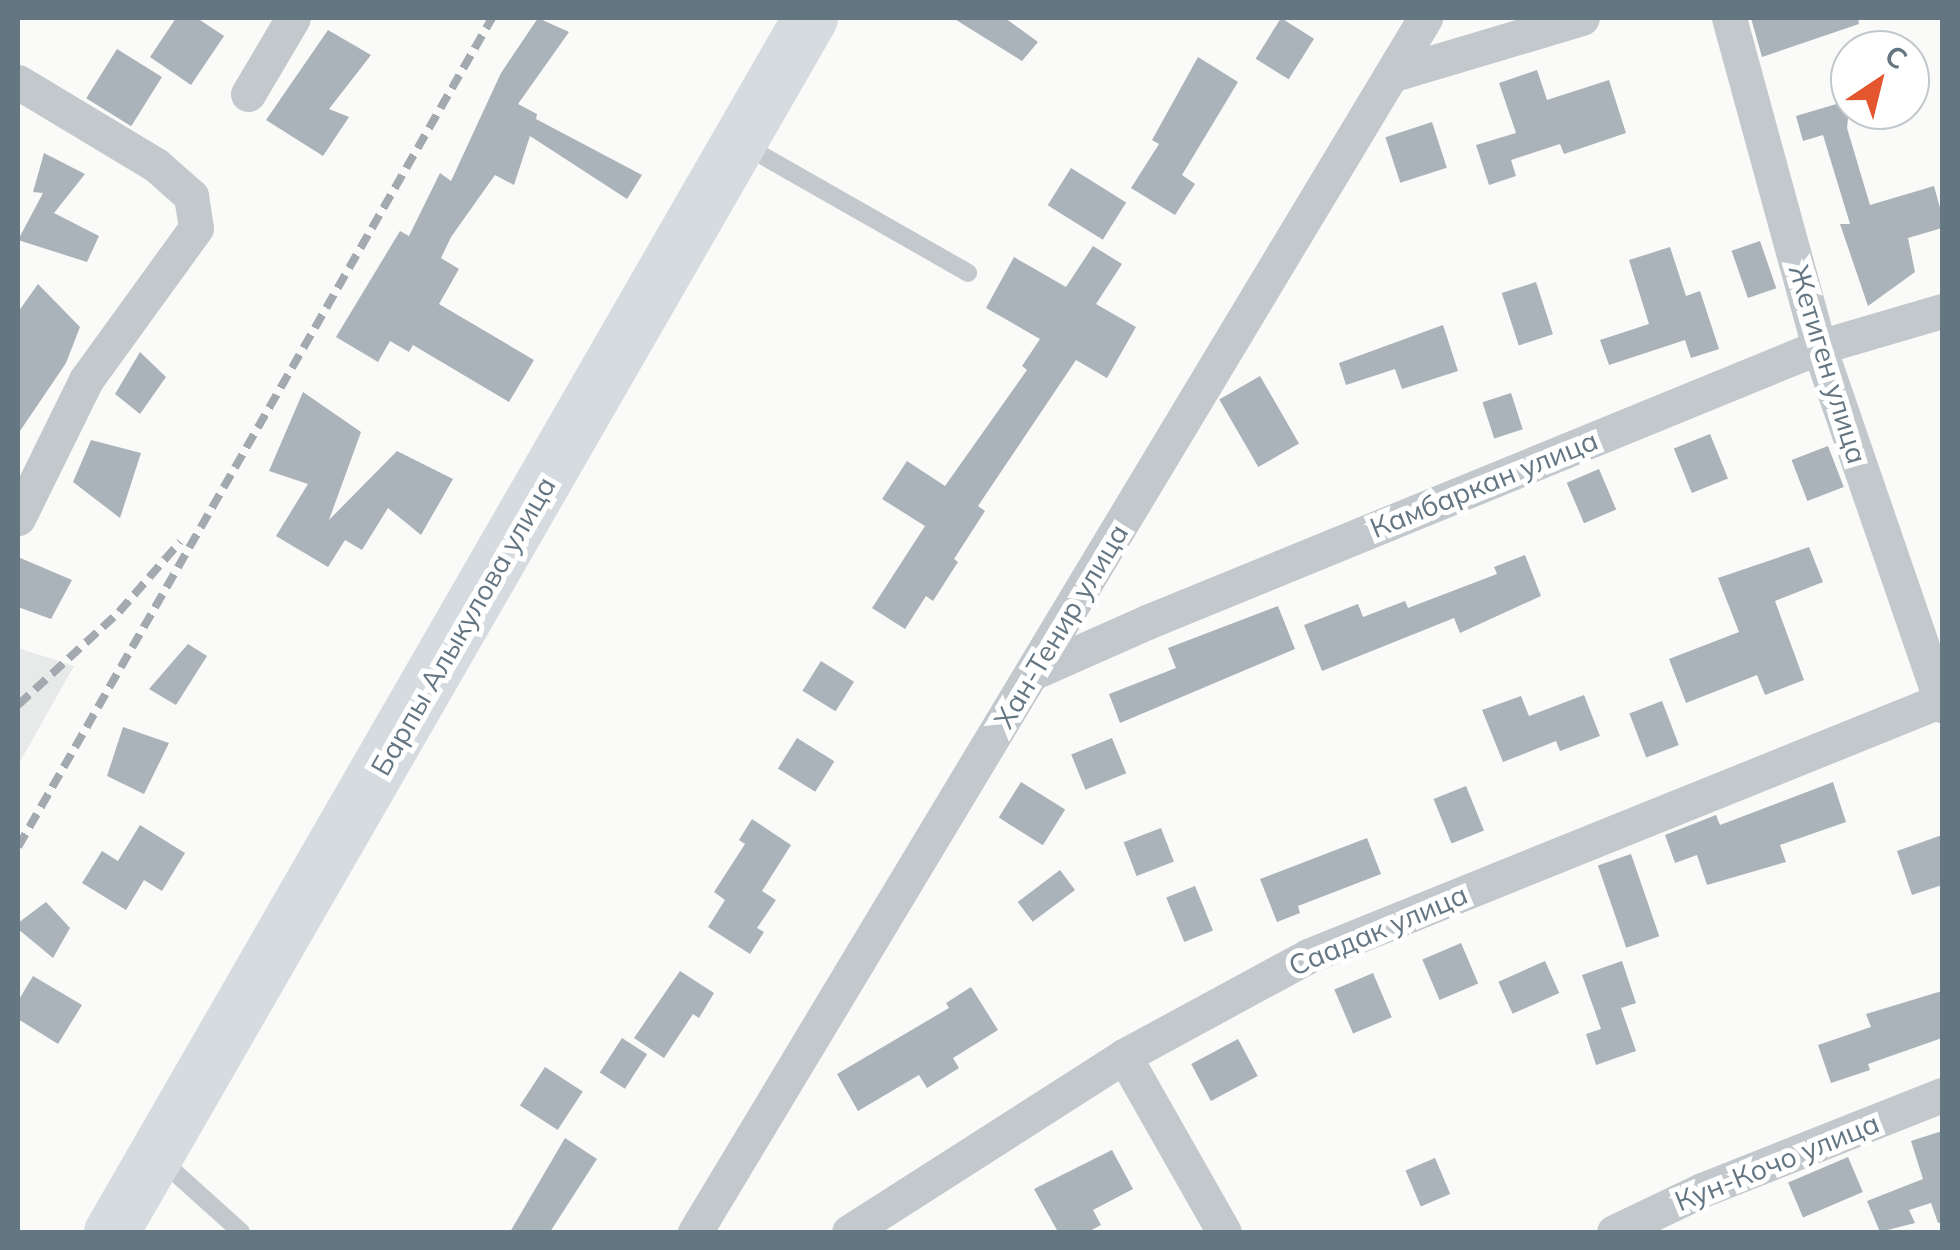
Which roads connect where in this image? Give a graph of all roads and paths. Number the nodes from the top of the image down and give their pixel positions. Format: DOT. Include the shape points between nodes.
graph roads {
  1 [pos="293,18"];
  2 [pos="810,18"];
  3 [pos="1425,18"];
  4 [pos="1582,18"];
  5 [pos="1729,18"];
  6 [pos="1394,74"];
  7 [pos="18,82"];
  8 [pos="248,94"];
  9 [pos="740,142"];
  10 [pos="968,274"];
  11 [pos="1942,312"];
  12 [pos="1819,347"];
  13 [pos="18,518"];
  14 [pos="1032,673"];
  15 [pos="1942,702"];
  16 [pos="1124,1056"];
  17 [pos="1942,1095"];
  18 [pos="156,1156"];
  19 [pos="235,1230"];
  20 [pos="111,1232"];
  21 [pos="694,1232"];
  22 [pos="849,1232"];
  23 [pos="1224,1232"];
  24 [pos="1614,1232"];
  1 -- 8 [label="street"];
  2 -- 9 [label="main road, Барпы Алыкулова улица"];
  3 -- 6 [label="street, Хан-Тенир улица"];
  4 -- 6 [label="street"];
  5 -- 12 [label="street, Жетиген улица"];
  6 -- 14 [label="street, Хан-Тенир улица"];
  7 -- 13 [label="street" via="156,165 191,196 196,228 86,380"];
  9 -- 10 [label="lane"];
  9 -- 18 [label="main road, Барпы Алыкулова улица"];
  11 -- 12 [label="street, Камбаркан улица"];
  12 -- 14 [label="street, Камбаркан улица"];
  12 -- 15 [label="street, Жетиген улица"];
  14 -- 21 [label="street, Хан-Тенир улица"];
  15 -- 16 [label="street, Саадак улица" via="1308,956"];
  16 -- 22 [label="street, Саадак улица"];
  16 -- 23 [label="street"];
  17 -- 24 [label="street, Кун-Кочо улица"];
  18 -- 19 [label="lane"];
  18 -- 20 [label="main road, Барпы Алыкулова улица"];
}
